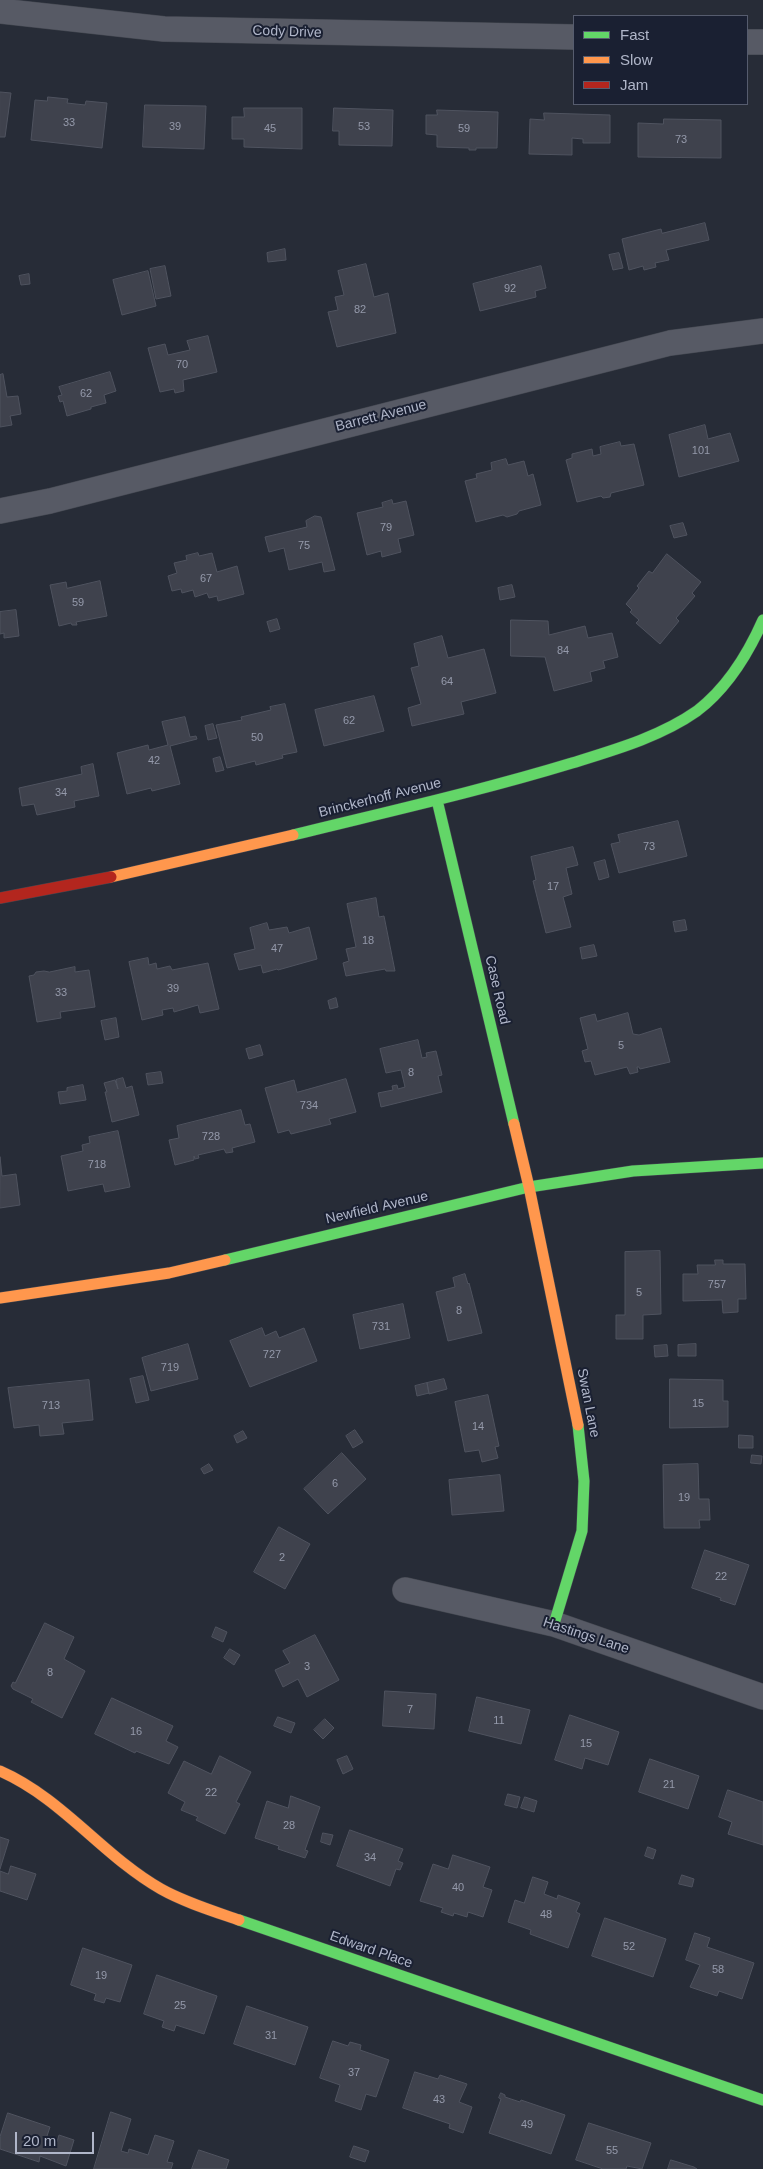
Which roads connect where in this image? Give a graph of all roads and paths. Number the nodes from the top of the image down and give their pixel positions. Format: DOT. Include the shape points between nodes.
graph roads {
  1 [pos="0,11"];
  2 [pos="573,38"];
  3 [pos="748,42"];
  4 [pos="763,42"];
  5 [pos="763,331"];
  6 [pos="0,511"];
  7 [pos="763,620"];
  8 [pos="437,800"];
  9 [pos="0,898"];
  10 [pos="763,1163"];
  11 [pos="529,1187"];
  12 [pos="0,1298"];
  13 [pos="405,1590"];
  14 [pos="554,1624"];
  15 [pos="763,1697"];
  16 [pos="0,1771"];
  17 [pos="763,2100"];
  1 -- 2 [label="street, Cody Drive" via="164,29"];
  3 -- 4 [label="street"];
  5 -- 6 [label="street, Barrett Avenue" via="670,343"];
  7 -- 8 [label="street, Brinckerhoff Avenue" via="738,666 716,694 687,718 639,741 544,772"];
  8 -- 9 [label="street, Brinckerhoff Avenue" via="135,873"];
  8 -- 11 [label="street, Case Road"];
  10 -- 11 [label="street, Newfield Avenue" via="633,1171"];
  11 -- 12 [label="street, Newfield Avenue" via="169,1273"];
  11 -- 14 [label="street, Swan Lane" via="580,1439 584,1481 582,1531"];
  13 -- 14 [label="street, Hastings Lane"];
  14 -- 15 [label="street, Hastings Lane"];
  16 -- 17 [label="street, Edward Place" via="50,1800 122,1862 161,1889 216,1912"];
}
